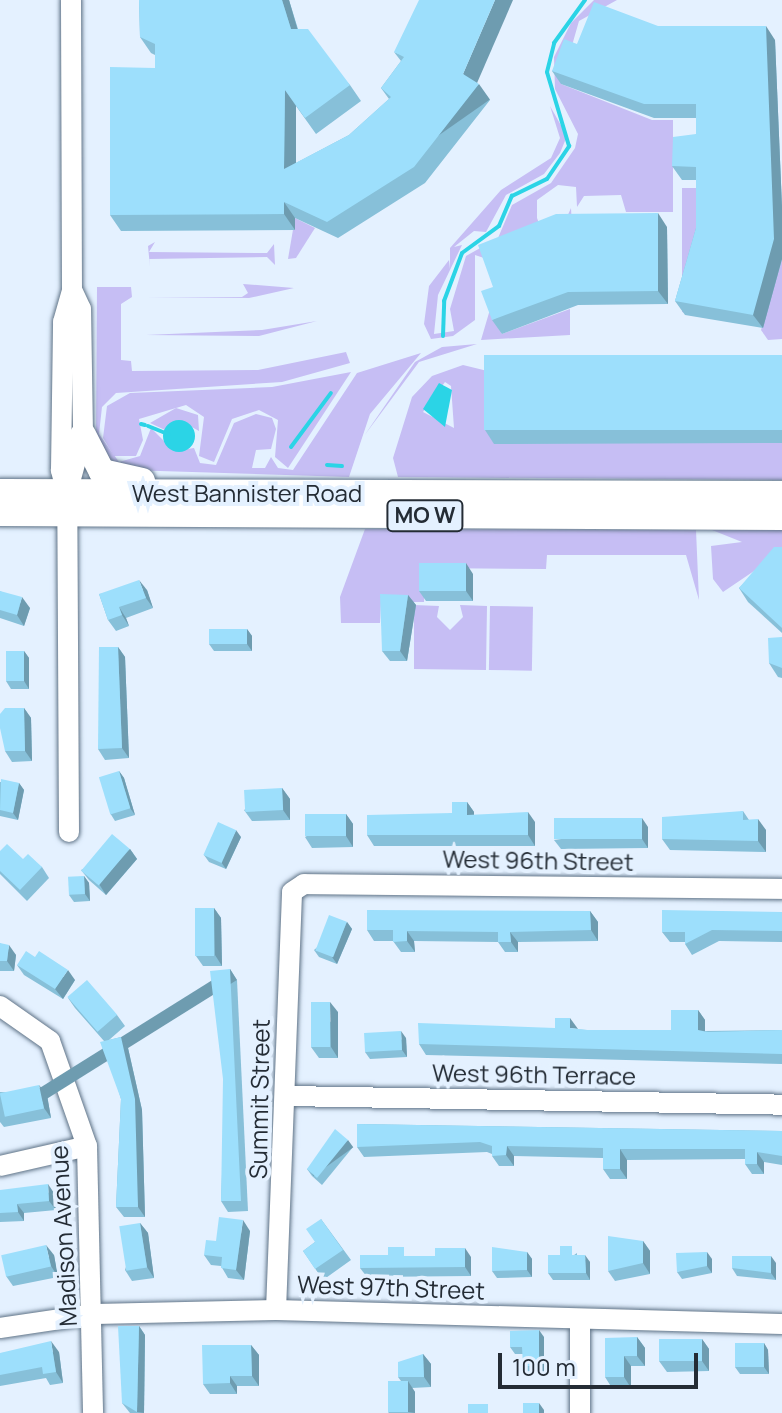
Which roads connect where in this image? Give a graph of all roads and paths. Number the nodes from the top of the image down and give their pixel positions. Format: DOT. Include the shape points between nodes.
graph roads {
  1 [pos="71,0"];
  2 [pos="72,290"];
  3 [pos="83,435"];
  4 [pos="0,492"];
  5 [pos="259,492"];
  6 [pos="782,494"];
  7 [pos="67,503"];
  8 [pos="0,513"];
  9 [pos="782,517"];
  10 [pos="69,832"];
  11 [pos="782,889"];
  12 [pos="296,890"];
  13 [pos="0,1006"];
  14 [pos="286,1096"];
  15 [pos="782,1105"];
  16 [pos="87,1146"];
  17 [pos="0,1166"];
  18 [pos="276,1310"];
  19 [pos="95,1314"];
  20 [pos="580,1319"];
  21 [pos="782,1324"];
  22 [pos="0,1328"];
  23 [pos="93,1413"];
  24 [pos="580,1413"];
  1 -- 2 [label="street"];
  2 -- 3 [label="street" via="81,309"];
  2 -- 7 [label="street" via="63,322"];
  3 -- 5 [label="main road" via="95,465 119,480 232,482"];
  3 -- 7 [label="street"];
  4 -- 7 [label="main road, West Bannister Road / MO W"];
  5 -- 6 [label="main road, West Bannister Road / MO W"];
  5 -- 7 [label="main road, West Bannister Road / MO W"];
  7 -- 8 [label="main road, West Bannister Road / MO W"];
  7 -- 9 [label="main road, West Bannister Road / MO W"];
  7 -- 10 [label="street"];
  11 -- 12 [label="street, West 96th Street" via="304,884"];
  12 -- 14 [label="street, Summit Street" via="287,906"];
  13 -- 16 [label="street, Madison Avenue" via="31,1022 50,1041 74,1093"];
  14 -- 15 [label="street, West 96th Terrace"];
  14 -- 18 [label="street, Summit Street"];
  16 -- 17 [label="street"];
  16 -- 19 [label="street, Madison Avenue"];
  18 -- 19 [label="street, West 97th Street"];
  18 -- 20 [label="street, West 97th Street"];
  19 -- 22 [label="street, West 97th Street"];
  19 -- 23 [label="street, Madison Avenue"];
  20 -- 21 [label="street, West 97th Street"];
  20 -- 24 [label="street"];
}
